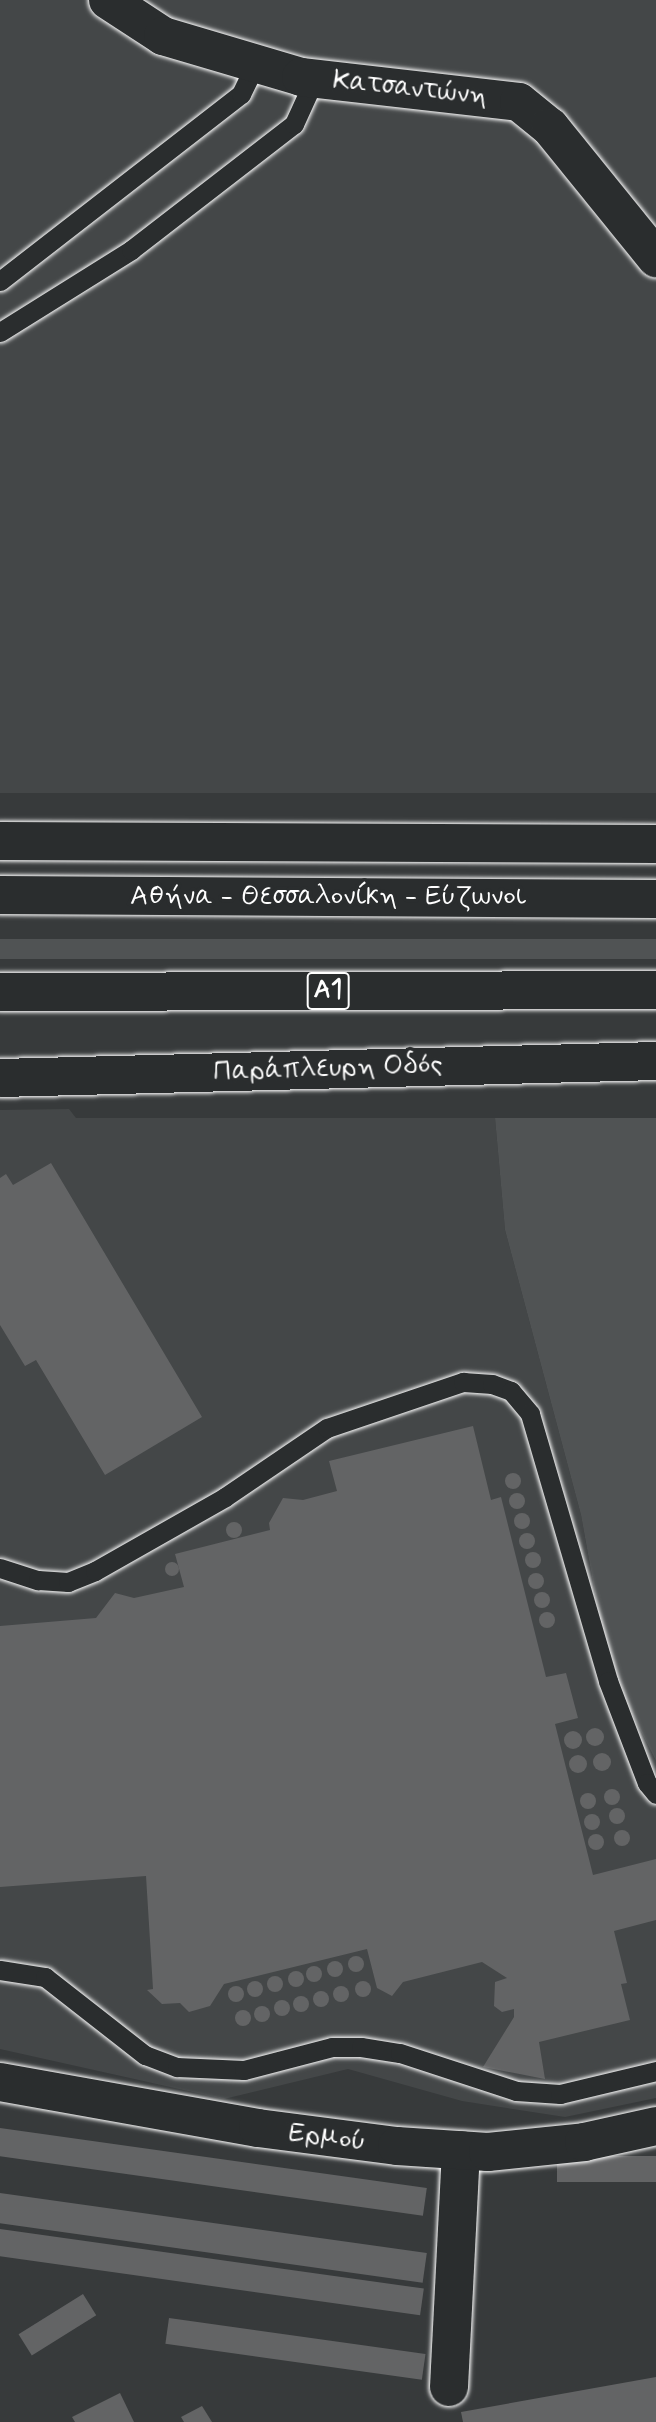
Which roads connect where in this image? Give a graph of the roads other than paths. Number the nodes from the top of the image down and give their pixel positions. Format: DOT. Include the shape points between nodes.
graph roads {
  1 [pos="108,0"];
  2 [pos="256,63"];
  3 [pos="315,78"];
  4 [pos="656,258"];
  5 [pos="0,281"];
  6 [pos="0,332"];
  7 [pos="0,841"];
  8 [pos="656,844"];
  9 [pos="0,895"];
  10 [pos="656,899"];
  11 [pos="656,990"];
  12 [pos="0,992"];
  13 [pos="656,1061"];
  14 [pos="0,1078"];
  15 [pos="0,1568"];
  16 [pos="656,1794"];
  17 [pos="0,1970"];
  18 [pos="656,2071"];
  19 [pos="0,2082"];
  20 [pos="656,2126"];
  21 [pos="461,2150"];
  22 [pos="449,2387"];
  1 -- 2 [label="main road, Κατσαντώνη" via="163,36"];
  2 -- 3 [label="main road, Κατσαντώνη"];
  2 -- 5 [label="lane" via="241,94"];
  3 -- 4 [label="main road, Κατσαντώνη" via="519,102 550,127"];
  3 -- 6 [label="lane" via="294,124 131,250"];
  7 -- 8 [label="main road"];
  9 -- 10 [label="main road, Αθήνα - Θεσσαλονίκη - Εύζωνοι"];
  11 -- 12 [label="main road, Α1"];
  13 -- 14 [label="main road, Παράπλευρη Οδός"];
  15 -- 16 [label="lane" via="38,1580 68,1582 95,1572 225,1497 327,1428 463,1382 492,1384 511,1391 530,1414 608,1681 647,1783"];
  17 -- 18 [label="lane" via="45,1977 145,2055 177,2067 244,2070 332,2047 361,2047 400,2053 516,2091 560,2094"];
  19 -- 21 [label="main road, Ερμού" via="318,2137"];
  20 -- 21 [label="main road, Ερμού" via="584,2142"];
  21 -- 22 [label="main road"];
}
